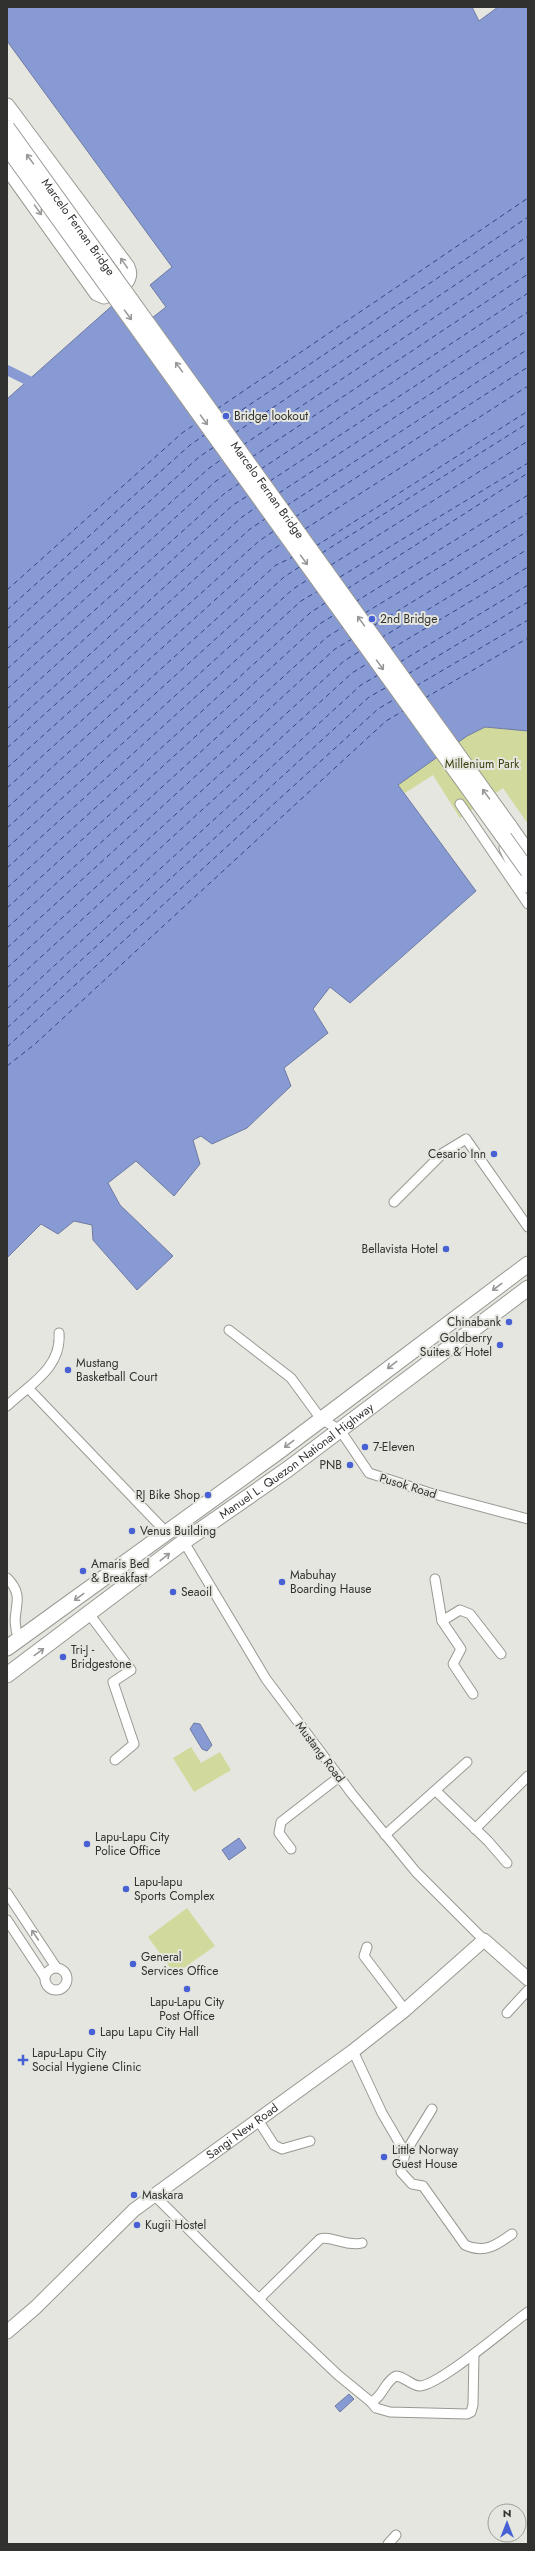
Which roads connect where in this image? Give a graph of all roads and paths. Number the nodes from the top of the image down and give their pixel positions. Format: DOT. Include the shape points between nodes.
graph roads {
  1 [pos="7,106"];
  2 [pos="7,128"];
  3 [pos="7,146"];
  4 [pos="7,167"];
  5 [pos="460,804"];
  6 [pos="500,832"];
  7 [pos="528,853"];
  8 [pos="528,871"];
  9 [pos="528,885"];
  10 [pos="528,902"];
  11 [pos="394,1202"];
  12 [pos="528,1227"];
  13 [pos="528,1264"];
  14 [pos="528,1288"];
  15 [pos="229,1330"];
  16 [pos="59,1334"];
  17 [pos="28,1388"];
  18 [pos="7,1406"];
  19 [pos="321,1420"];
  20 [pos="340,1430"];
  21 [pos="528,1520"];
  22 [pos="167,1533"];
  23 [pos="184,1542"];
  24 [pos="7,1578"];
  25 [pos="435,1579"];
  26 [pos="90,1615"];
  27 [pos="442,1621"];
  28 [pos="19,1639"];
  29 [pos="7,1648"];
  30 [pos="501,1654"];
  31 [pos="7,1675"];
  32 [pos="473,1694"];
  33 [pos="115,1760"];
  34 [pos="467,1762"];
  35 [pos="528,1776"];
  36 [pos="339,1777"];
  37 [pos="436,1792"];
  38 [pos="475,1829"];
  39 [pos="385,1835"];
  40 [pos="291,1849"];
  41 [pos="507,1863"];
  42 [pos="7,1893"];
  43 [pos="7,1920"];
  44 [pos="484,1940"];
  45 [pos="367,1948"];
  46 [pos="56,1967"];
  47 [pos="44,1976"];
  48 [pos="528,1979"];
  49 [pos="528,1990"];
  50 [pos="405,2010"];
  51 [pos="507,2013"];
  52 [pos="353,2051"];
  53 [pos="432,2109"];
  54 [pos="258,2120"];
  55 [pos="310,2140"];
  56 [pos="405,2153"];
  57 [pos="154,2195"];
  58 [pos="512,2234"];
  59 [pos="362,2243"];
  60 [pos="260,2298"];
  61 [pos="528,2312"];
  62 [pos="7,2332"];
  63 [pos="474,2354"];
  64 [pos="371,2402"];
  65 [pos="396,2535"];
  66 [pos="388,2544"];
  4 -- 1 [label="main road, one-way" via="97,293 104,296 127,282 127,267"];
  7 -- 2 [label="main road, Marcelo Fernan Bridge, one-way, bridge"];
  3 -- 6 [label="main road, Marcelo Fernan Bridge, one-way, bridge"];
  5 -- 10 [label="street"];
  6 -- 8 [label="main road, Marcelo Fernan Bridge, bridge"];
  6 -- 9 [label="main road, bridge" via="516,868"];
  11 -- 12 [label="street" via="443,1153 466,1139"];
  13 -- 19 [label="main road, Manuel L. Quezon National Highway, one-way"];
  14 -- 20 [label="main road, Manuel L. Quezon National Highway"];
  15 -- 19 [label="street, Pusok Road" via="291,1378"];
  16 -- 17 [label="street" via="60,1343 56,1358"];
  17 -- 18 [label="street"];
  17 -- 22 [label="street"];
  19 -- 20 [label="street, Pusok Road"];
  19 -- 22 [label="main road, Manuel L. Quezon National Highway, one-way"];
  20 -- 21 [label="street, Pusok Road" via="369,1473 374,1476"];
  20 -- 23 [label="main road, Manuel L. Quezon National Highway"];
  22 -- 28 [label="main road, Manuel L. Quezon National Highway, one-way"];
  26 -- 23 [label="main road, Manuel L. Quezon National Highway, one-way"];
  23 -- 36 [label="street, Mustang Road" via="266,1679"];
  24 -- 28 [label="street" via="16,1587 19,1598 14,1612 14,1627"];
  25 -- 27 [label="street"];
  31 -- 26 [label="main road, Manuel L. Quezon National Highway, one-way"];
  26 -- 33 [label="street" via="131,1670 113,1682 134,1744"];
  27 -- 30 [label="street" via="460,1610 470,1614"];
  27 -- 32 [label="street" via="461,1649 453,1664"];
  28 -- 29 [label="main road, Manuel L. Quezon National Highway"];
  34 -- 37 [label="street"];
  35 -- 38 [label="street"];
  36 -- 39 [label="street, Mustang Road"];
  36 -- 40 [label="street" via="281,1822 279,1833"];
  37 -- 38 [label="street"];
  37 -- 39 [label="street"];
  38 -- 41 [label="street"];
  39 -- 44 [label="street, Mustang Road" via="416,1872"];
  46 -- 42 [label="street, one-way"];
  43 -- 47 [label="street"];
  44 -- 48 [label="street"];
  44 -- 50 [label="street, Sangi New Road"];
  45 -- 50 [label="street" via="364,1951 365,1957"];
  46 -- 47 [label="street" via="51,1968"];
  46 -- 47 [label="street" via="63,1970 67,1976 64,1987 53,1990 48,1988"];
  49 -- 51 [label="street"];
  50 -- 52 [label="street, Sangi New Road"];
  52 -- 54 [label="street, Sangi New Road"];
  52 -- 56 [label="street" via="382,2113"];
  53 -- 56 [label="street"];
  54 -- 55 [label="street" via="274,2145 282,2149"];
  54 -- 57 [label="street, Sangi New Road"];
  56 -- 58 [label="street" via="401,2172 412,2184 423,2186 465,2245 473,2249 485,2249 496,2246"];
  57 -- 60 [label="street"];
  57 -- 62 [label="street, Sangi New Road" via="134,2210 36,2307"];
  59 -- 60 [label="street" via="348,2244 327,2238 320,2239"];
  60 -- 64 [label="street" via="338,2375"];
  61 -- 63 [label="street"];
  63 -- 64 [label="street" via="427,2384 417,2386 401,2377 391,2379 381,2394"];
  63 -- 64 [label="street" via="473,2405 471,2412 467,2414 390,2412 376,2408"];
  65 -- 66 [label="street"];
}
